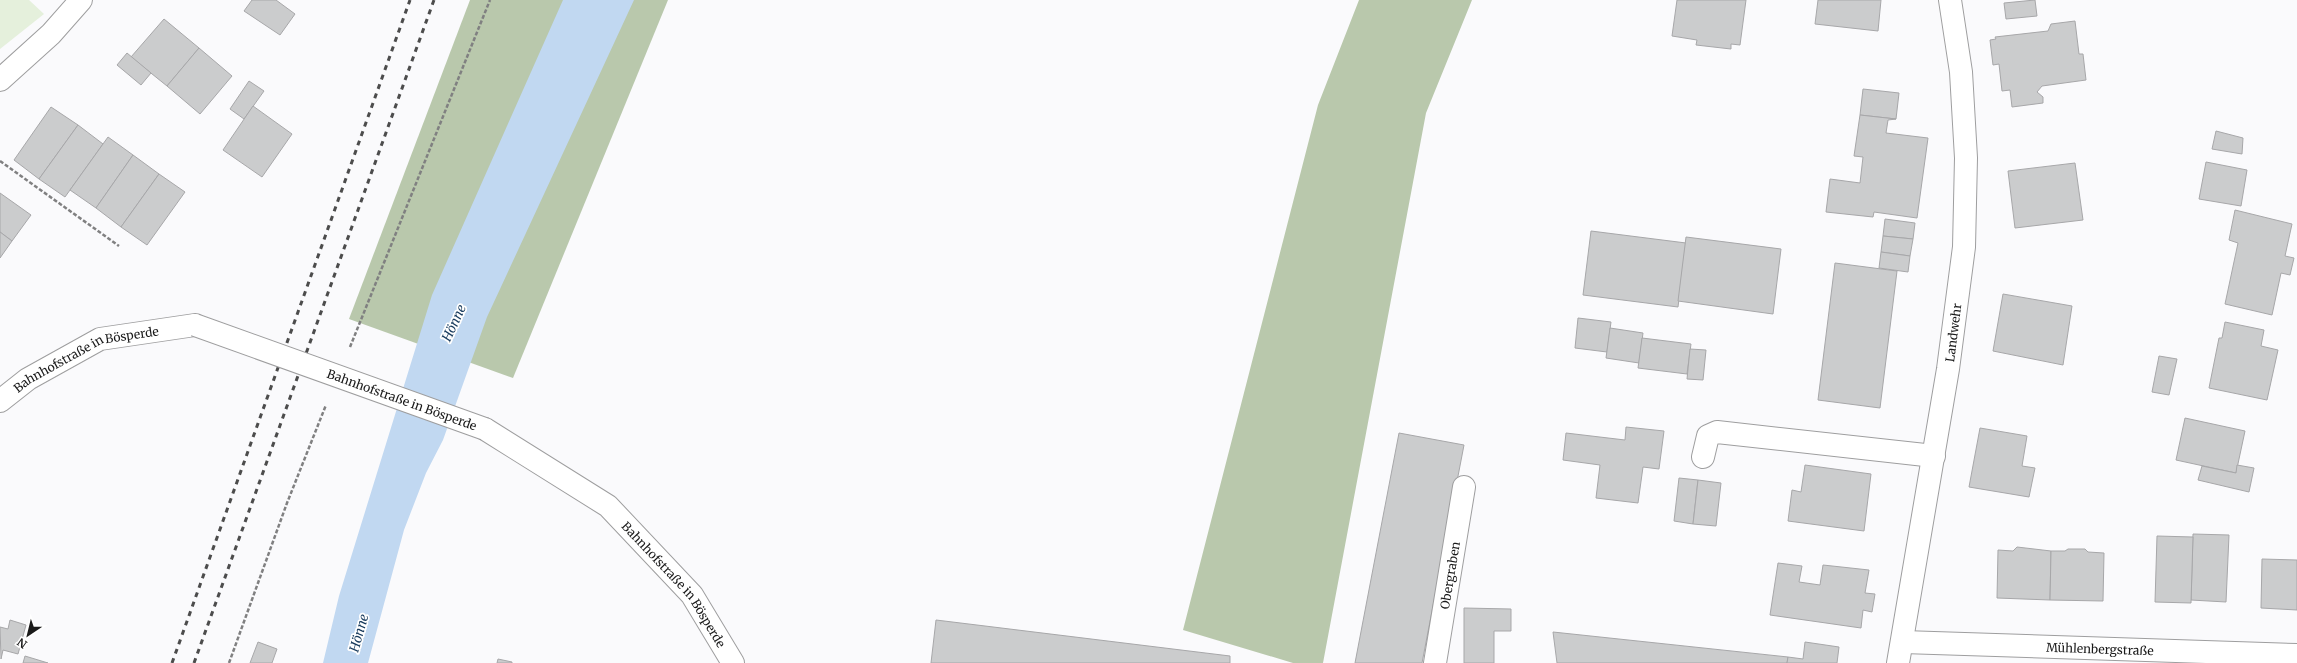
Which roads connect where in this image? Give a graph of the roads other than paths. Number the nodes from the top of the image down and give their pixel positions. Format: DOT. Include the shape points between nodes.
graph roads {
  1 [pos="81,0"];
  2 [pos="1950,0"];
  3 [pos="0,80"];
  4 [pos="0,401"];
  5 [pos="1934,456"];
  6 [pos="1703,457"];
  7 [pos="1464,487"];
  8 [pos="1903,642"];
  9 [pos="2297,655"];
  10 [pos="732,663"];
  11 [pos="1435,663"];
  12 [pos="1898,663"];
  1 -- 3 [label="street" via="51,34"];
  2 -- 5 [label="street, Landwehr" via="1962,88 1966,158 1964,247"];
  4 -- 10 [label="street, Bahnhofstraße in Bösperde, bridge" via="28,379 100,339 195,325 485,429 608,506 692,595"];
  5 -- 6 [label="street" via="1717,432 1708,436"];
  5 -- 8 [label="street, Landwehr"];
  7 -- 11 [label="street, Obergraben"];
  8 -- 9 [label="street, Mühlenbergstraße"];
  8 -- 12 [label="street, Landwehr"];
}
